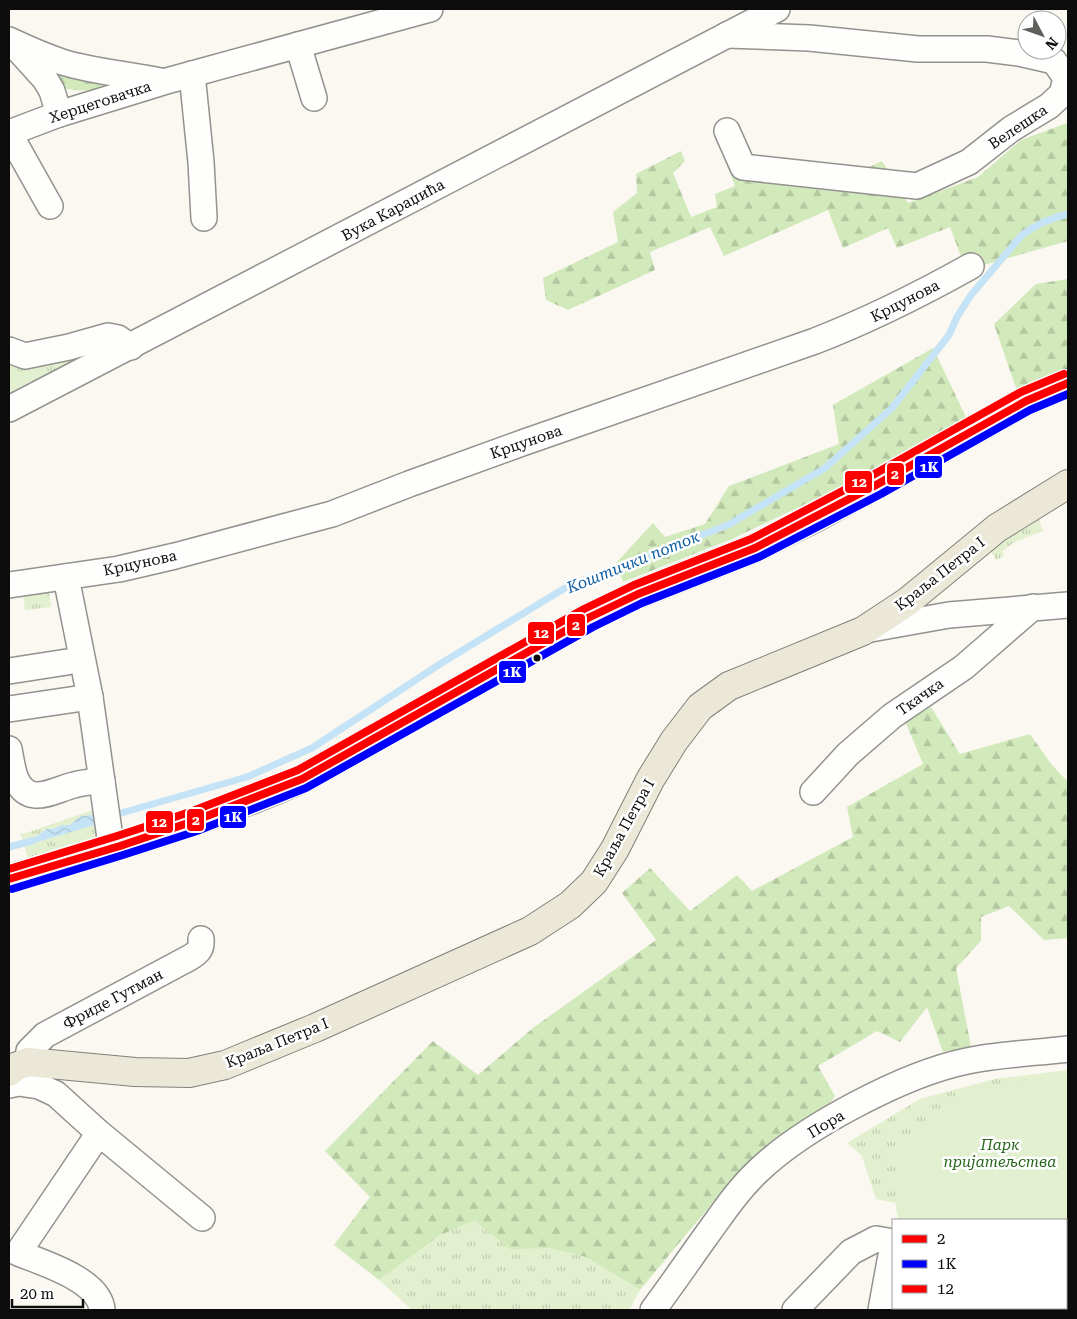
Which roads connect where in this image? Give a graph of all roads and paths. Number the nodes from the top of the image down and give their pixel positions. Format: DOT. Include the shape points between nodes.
graph roads {
  1 [pos="430,9"];
  2 [pos="777,9"];
  3 [pos="728,35"];
  4 [pos="10,40"];
  5 [pos="298,46"];
  6 [pos="192,74"];
  7 [pos="163,82"];
  8 [pos="314,98"];
  9 [pos="60,114"];
  10 [pos="727,131"];
  11 [pos="9,133"];
  12 [pos="50,206"];
  13 [pos="204,218"];
  14 [pos="971,266"];
  15 [pos="131,347"];
  16 [pos="9,350"];
  17 [pos="1068,383"];
  18 [pos="9,409"];
  19 [pos="1068,484"];
  20 [pos="66,578"];
  21 [pos="9,586"];
  22 [pos="1068,606"];
  23 [pos="1033,607"];
  24 [pos="863,631"];
  25 [pos="69,656"];
  26 [pos="9,671"];
  27 [pos="90,697"];
  28 [pos="12,712"];
  29 [pos="9,748"];
  30 [pos="102,781"];
  31 [pos="812,792"];
  32 [pos="109,829"];
  33 [pos="9,879"];
  34 [pos="201,939"];
  35 [pos="1068,1049"];
  36 [pos="18,1067"];
  37 [pos="9,1085"];
  38 [pos="99,1133"];
  39 [pos="202,1218"];
  40 [pos="102,1310"];
  41 [pos="653,1310"];
  42 [pos="795,1310"];
  43 [pos="881,1310"];
  1 -- 5 [label="street, Херцеговачка"];
  2 -- 3 [label="street, Вука Караџића"];
  3 -- 10 [label="street, Велешка" via="809,38 918,49 1019,52 1054,61 1066,78 1062,94 1049,106 969,162 917,186 743,167"];
  3 -- 15 [label="street, Вука Караџића"];
  4 -- 7 [label="street" via="62,62"];
  4 -- 9 [label="street" via="45,79"];
  5 -- 6 [label="street, Херцеговачка"];
  5 -- 8 [label="street"];
  6 -- 7 [label="street, Херцеговачка"];
  6 -- 13 [label="street"];
  7 -- 9 [label="street, Херцеговачка"];
  9 -- 11 [label="street, Херцеговачка"];
  11 -- 12 [label="street"];
  14 -- 20 [label="street, Крцунова" via="866,320 815,341 522,443 332,514 175,556"];
  15 -- 16 [label="street" via="118,338 108,336 25,356"];
  15 -- 18 [label="street, Вука Караџића"];
  17 -- 32 [label="main road" via="1026,400 755,548 638,594 588,618 302,780 194,821"];
  19 -- 24 [label="main road, Краља Петра I" via="997,528 907,602"];
  20 -- 21 [label="street, Крцунова"];
  20 -- 25 [label="street"];
  22 -- 23 [label="street"];
  23 -- 24 [label="street" via="949,615"];
  23 -- 31 [label="street, Ткачка" via="964,667 892,716 848,754"];
  24 -- 36 [label="main road, Краља Петра I" via="729,686 700,707 669,748 615,850 594,882 570,905 530,931 225,1065 190,1073"];
  25 -- 26 [label="street"];
  25 -- 27 [label="street"];
  27 -- 28 [label="street"];
  27 -- 30 [label="street"];
  29 -- 30 [label="street" via="16,780 34,796 76,784"];
  30 -- 32 [label="street"];
  32 -- 33 [label="main road"];
  34 -- 36 [label="street, Фриде Гутман" via="198,952 190,958 45,1035"];
  35 -- 41 [label="street, Пора" via="966,1061 942,1068 911,1078 825,1123 779,1154 742,1188"];
  37 -- 38 [label="street" via="39,1086 56,1094"];
  38 -- 39 [label="street"];
  38 -- 40 [label="street" via="18,1253 82,1281 94,1290"];
  42 -- 43 [label="street" via="851,1252 876,1239 888,1241 892,1250"];
}
